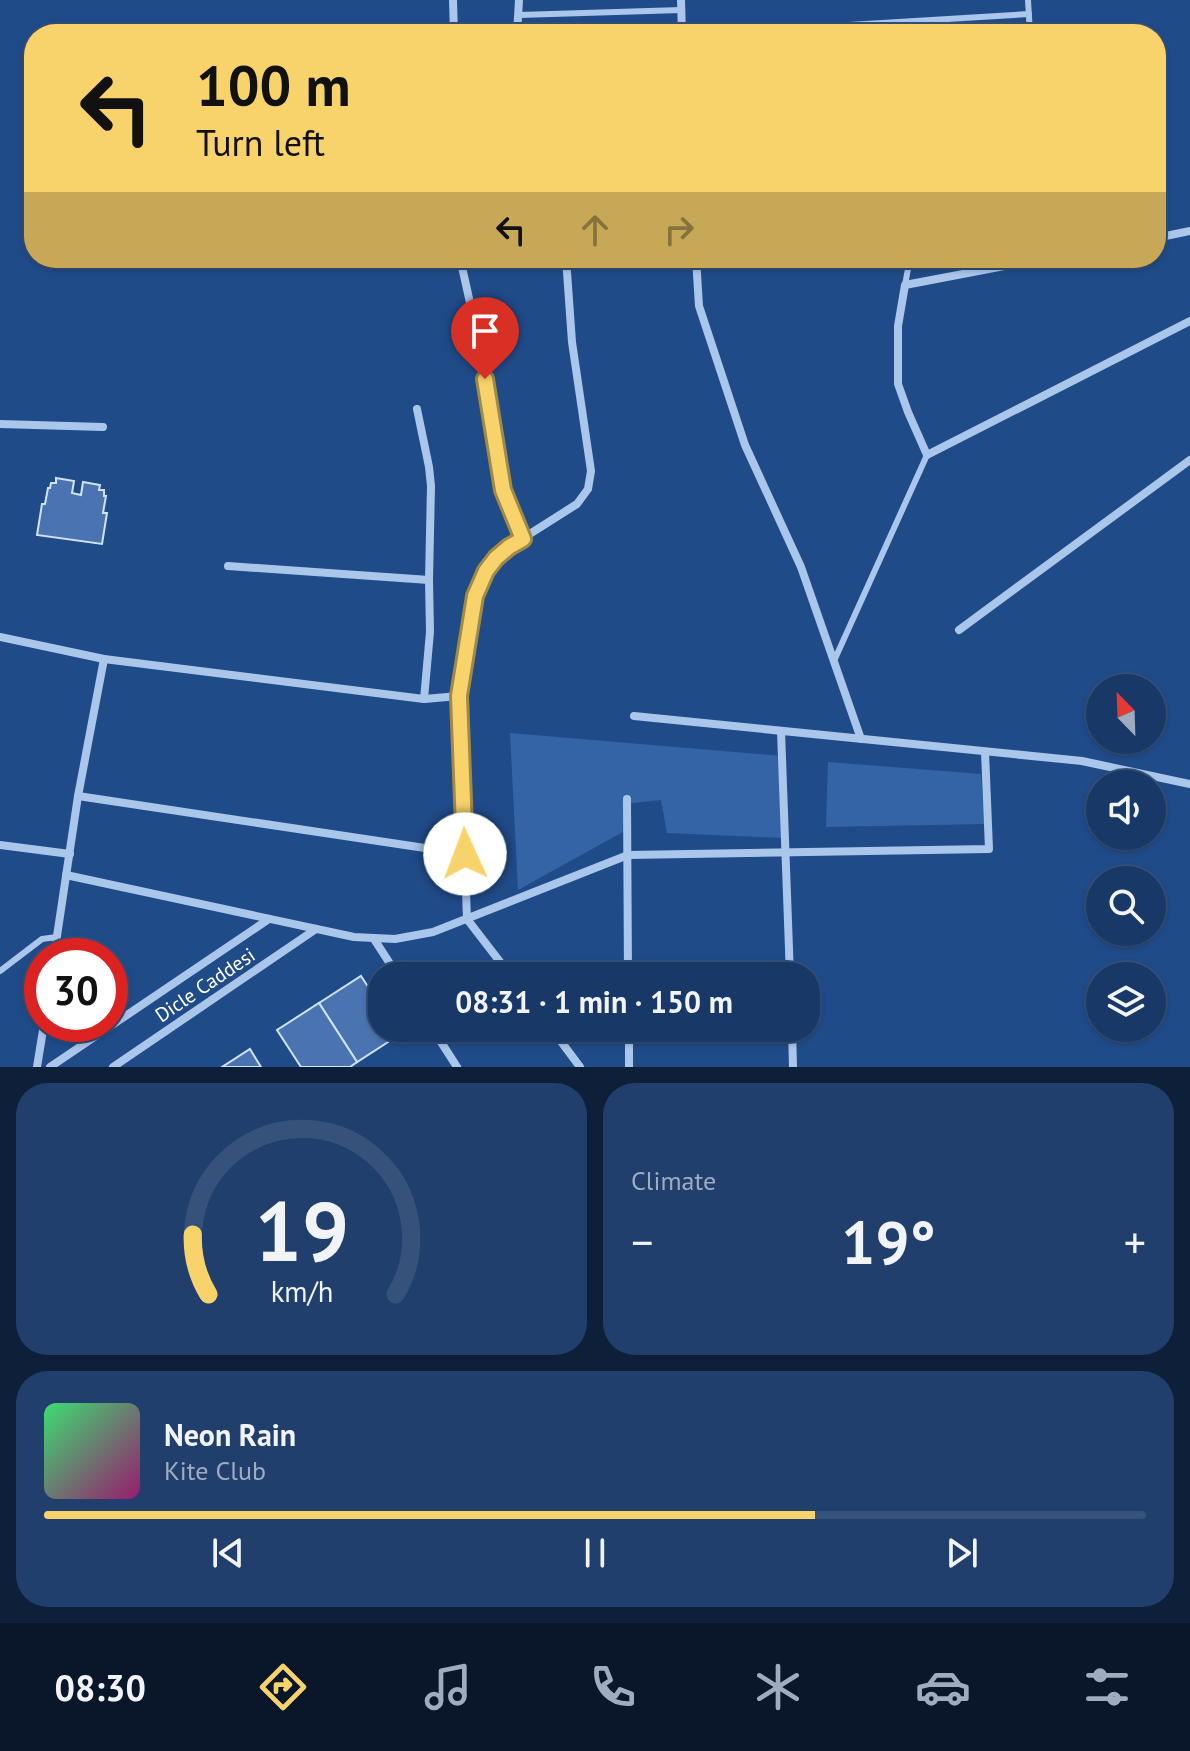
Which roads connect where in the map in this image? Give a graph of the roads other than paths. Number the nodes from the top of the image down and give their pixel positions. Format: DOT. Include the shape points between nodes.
graph roads {
  1 [pos="453,0"];
  2 [pos="519,0"];
  3 [pos="1028,0"];
  4 [pos="681,5"];
  5 [pos="1029,14"];
  6 [pos="519,15"];
  7 [pos="454,24"];
  8 [pos="518,24"];
  9 [pos="864,24"];
  10 [pos="1030,24"];
  11 [pos="1190,231"];
  12 [pos="1166,236"];
  13 [pos="462,268"];
  14 [pos="567,268"];
  15 [pos="697,268"];
  16 [pos="908,268"];
  17 [pos="994,268"];
  18 [pos="905,285"];
  19 [pos="1190,321"];
  20 [pos="417,409"];
  21 [pos="0,424"];
  22 [pos="103,427"];
  23 [pos="927,455"];
  24 [pos="1190,460"];
  25 [pos="523,539"];
  26 [pos="228,566"];
  27 [pos="429,580"];
  28 [pos="959,630"];
  29 [pos="0,637"];
  30 [pos="104,659"];
  31 [pos="834,661"];
  32 [pos="459,696"];
  33 [pos="424,699"];
  34 [pos="634,716"];
  35 [pos="781,731"];
  36 [pos="861,739"];
  37 [pos="985,752"];
  38 [pos="1190,784"];
  39 [pos="78,796"];
  40 [pos="627,799"];
  41 [pos="0,845"];
  42 [pos="786,852"];
  43 [pos="70,854"];
  44 [pos="465,854"];
  45 [pos="628,855"];
  46 [pos="66,875"];
  47 [pos="269,919"];
  48 [pos="467,919"];
  49 [pos="316,929"];
  50 [pos="57,937"];
  51 [pos="374,939"];
  52 [pos="389,962"];
  53 [pos="500,962"];
  54 [pos="628,962"];
  55 [pos="790,962"];
  56 [pos="0,971"];
  57 [pos="41,1042"];
  58 [pos="441,1042"];
  59 [pos="561,1042"];
  60 [pos="629,1042"];
  61 [pos="792,1042"];
  62 [pos="577,1066"];
  63 [pos="37,1067"];
  64 [pos="50,1067"];
  65 [pos="113,1067"];
  66 [pos="457,1067"];
  67 [pos="629,1067"];
  68 [pos="793,1067"];
  1 -- 7 [label="street"];
  2 -- 6 [label="street"];
  3 -- 5 [label="lane"];
  4 -- 6 [label="lane"];
  5 -- 9 [label="lane"];
  5 -- 10 [label="lane"];
  6 -- 8 [label="street"];
  11 -- 12 [label="street"];
  13 -- 25 [label="street" via="503,490"];
  14 -- 25 [label="street" via="590,480 577,504"];
  15 -- 31 [label="street" via="699,306 741,431 801,567"];
  16 -- 18 [label="lane"];
  17 -- 18 [label="street"];
  18 -- 23 [label="street" via="898,326 898,384"];
  19 -- 23 [label="street"];
  20 -- 27 [label="street" via="431,486"];
  21 -- 22 [label="street"];
  23 -- 31 [label="lane"];
  24 -- 28 [label="street"];
  25 -- 32 [label="street" via="496,558 480,583"];
  26 -- 27 [label="street"];
  27 -- 33 [label="street"];
  29 -- 30 [label="street"];
  30 -- 33 [label="street"];
  30 -- 39 [label="street"];
  31 -- 36 [label="street"];
  32 -- 33 [label="street"];
  32 -- 44 [label="street"];
  34 -- 35 [label="street"];
  35 -- 36 [label="street"];
  35 -- 42 [label="street"];
  36 -- 37 [label="street"];
  37 -- 38 [label="street" via="1082,761"];
  37 -- 42 [label="street" via="989,849"];
  39 -- 43 [label="street"];
  39 -- 44 [label="street"];
  40 -- 45 [label="street"];
  41 -- 43 [label="street"];
  42 -- 45 [label="street"];
  42 -- 55 [label="street"];
  43 -- 46 [label="street"];
  44 -- 48 [label="street"];
  45 -- 48 [label="street"];
  45 -- 54 [label="street"];
  46 -- 47 [label="street"];
  46 -- 50 [label="street"];
  47 -- 49 [label="street"];
  47 -- 64 [label="street, Dicle Caddesi"];
  48 -- 51 [label="street" via="416,936"];
  48 -- 53 [label="street"];
  49 -- 51 [label="street"];
  49 -- 65 [label="street, Dicle Caddesi"];
  50 -- 56 [label="lane" via="42,939"];
  51 -- 52 [label="street"];
  57 -- 63 [label="street"];
  58 -- 66 [label="street"];
  59 -- 62 [label="street"];
  60 -- 67 [label="street"];
  61 -- 68 [label="street"];
}
